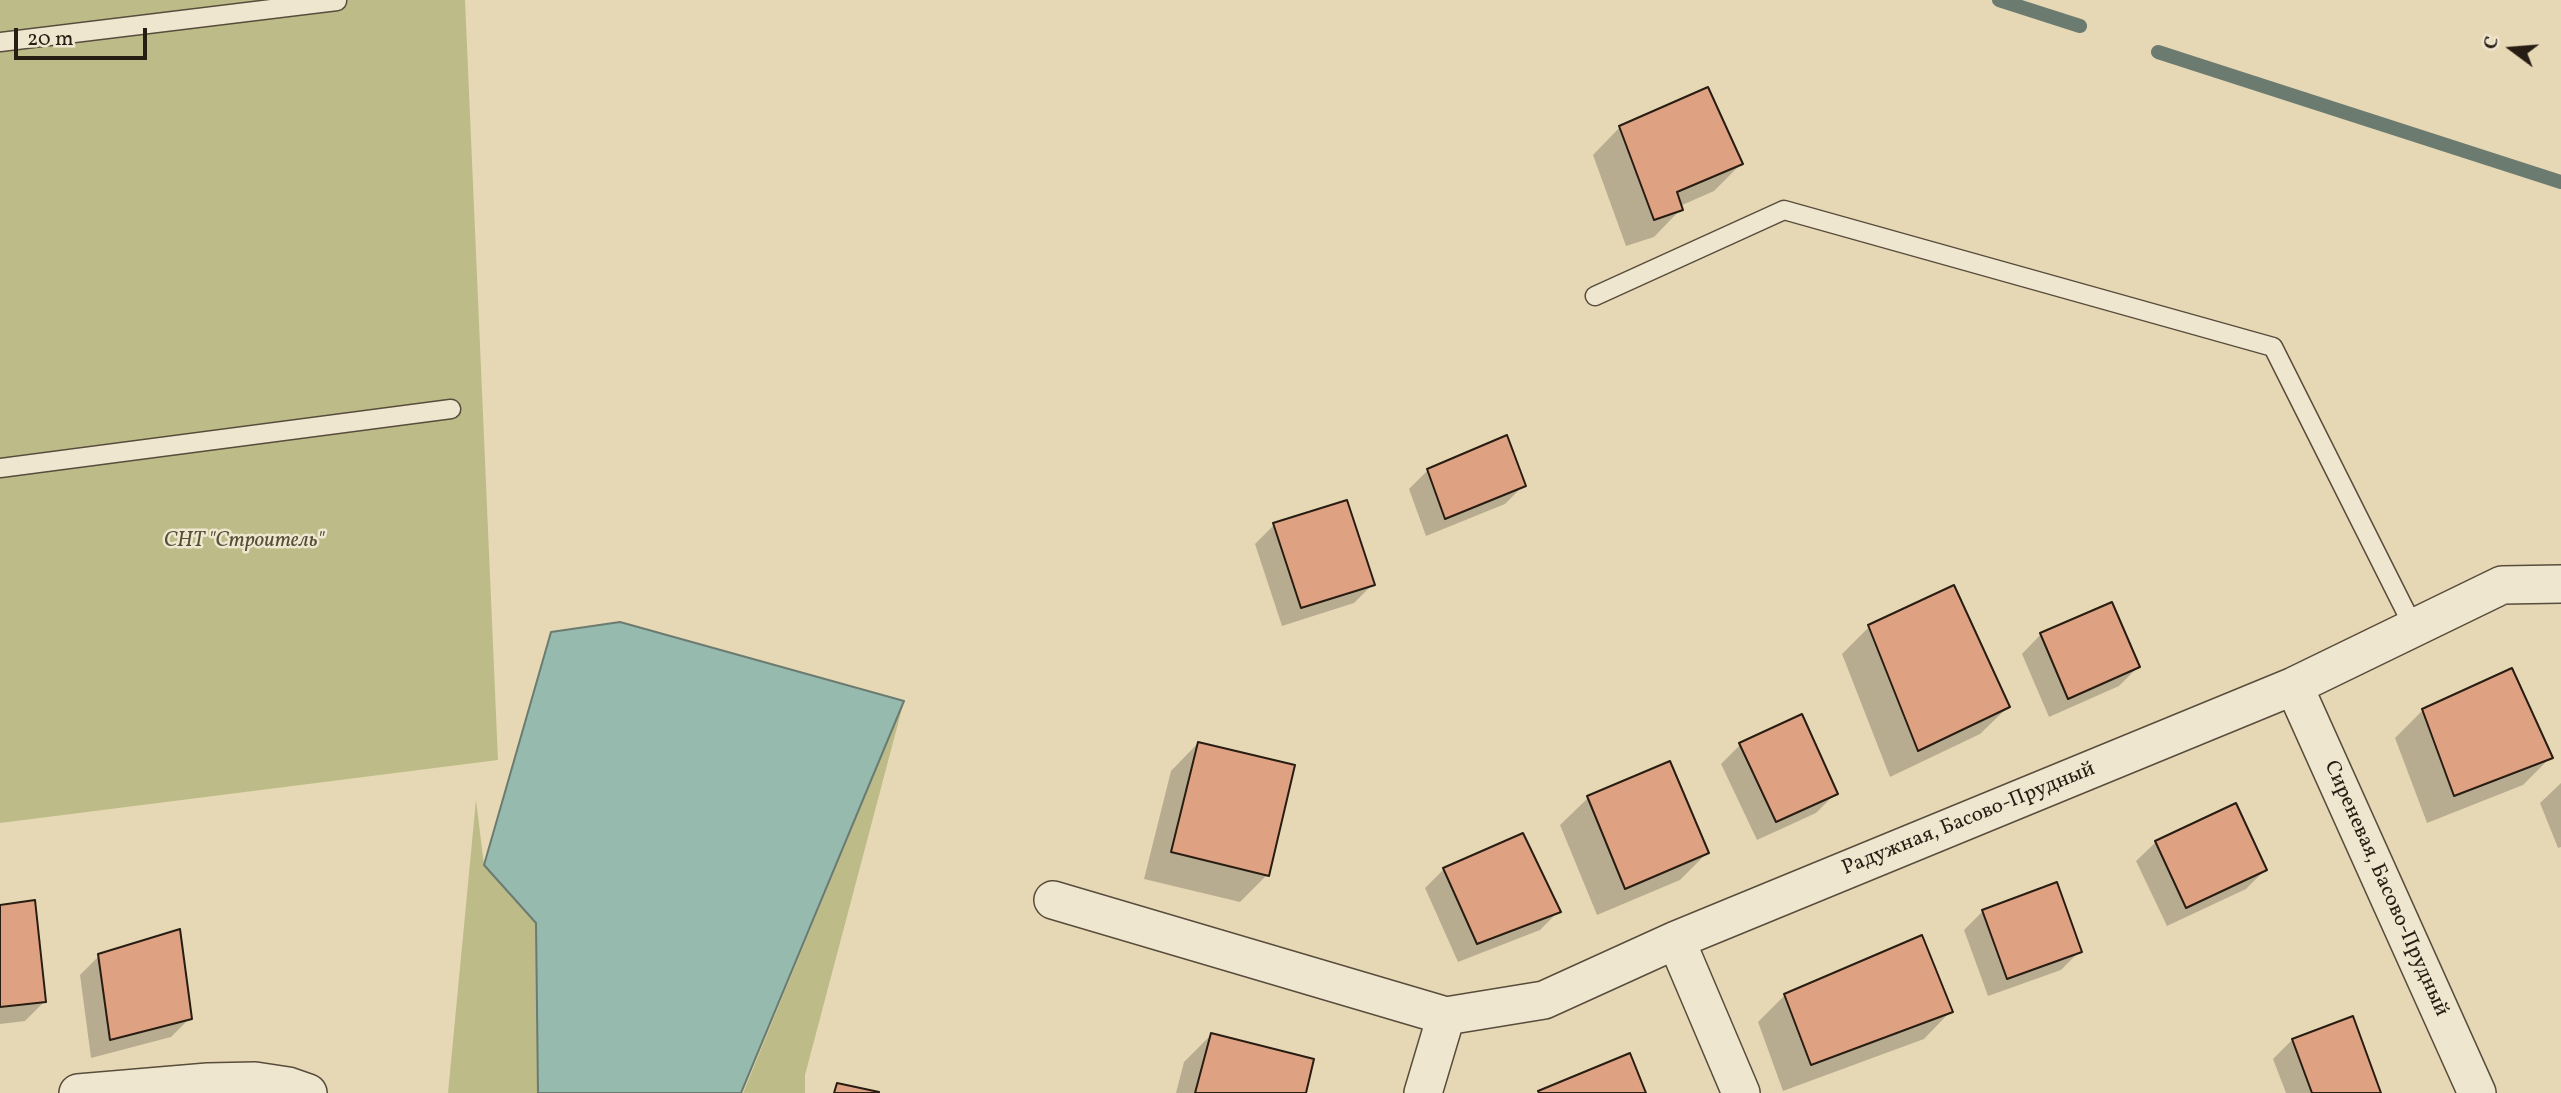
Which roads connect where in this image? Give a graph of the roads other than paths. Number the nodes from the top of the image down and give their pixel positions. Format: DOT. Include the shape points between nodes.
graph roads {
  1 [pos="337,2"];
  2 [pos="0,42"];
  3 [pos="1595,296"];
  4 [pos="451,410"];
  5 [pos="0,468"];
  6 [pos="2561,584"];
  7 [pos="2414,628"];
  8 [pos="2294,686"];
  9 [pos="1053,900"];
  10 [pos="1676,940"];
  11 [pos="1446,1016"];
  12 [pos="78,1093"];
  13 [pos="308,1093"];
  14 [pos="1423,1093"];
  15 [pos="1741,1093"];
  16 [pos="2477,1093"];
  1 -- 2 [label="lane"];
  3 -- 7 [label="lane" via="1784,210 2273,347"];
  4 -- 5 [label="lane"];
  6 -- 7 [label="street, Радужная, Басово-Прудный" via="2502,585"];
  7 -- 8 [label="street, Радужная, Басово-Прудный"];
  8 -- 10 [label="street, Радужная, Басово-Прудный"];
  8 -- 16 [label="street, Сиреневая, Басово-Прудный"];
  9 -- 11 [label="street"];
  10 -- 11 [label="street, Радужная, Басово-Прудный" via="1544,1000"];
  10 -- 15 [label="street"];
  11 -- 14 [label="street"];
  12 -- 13 [label="street" via="255,1081"];
}
